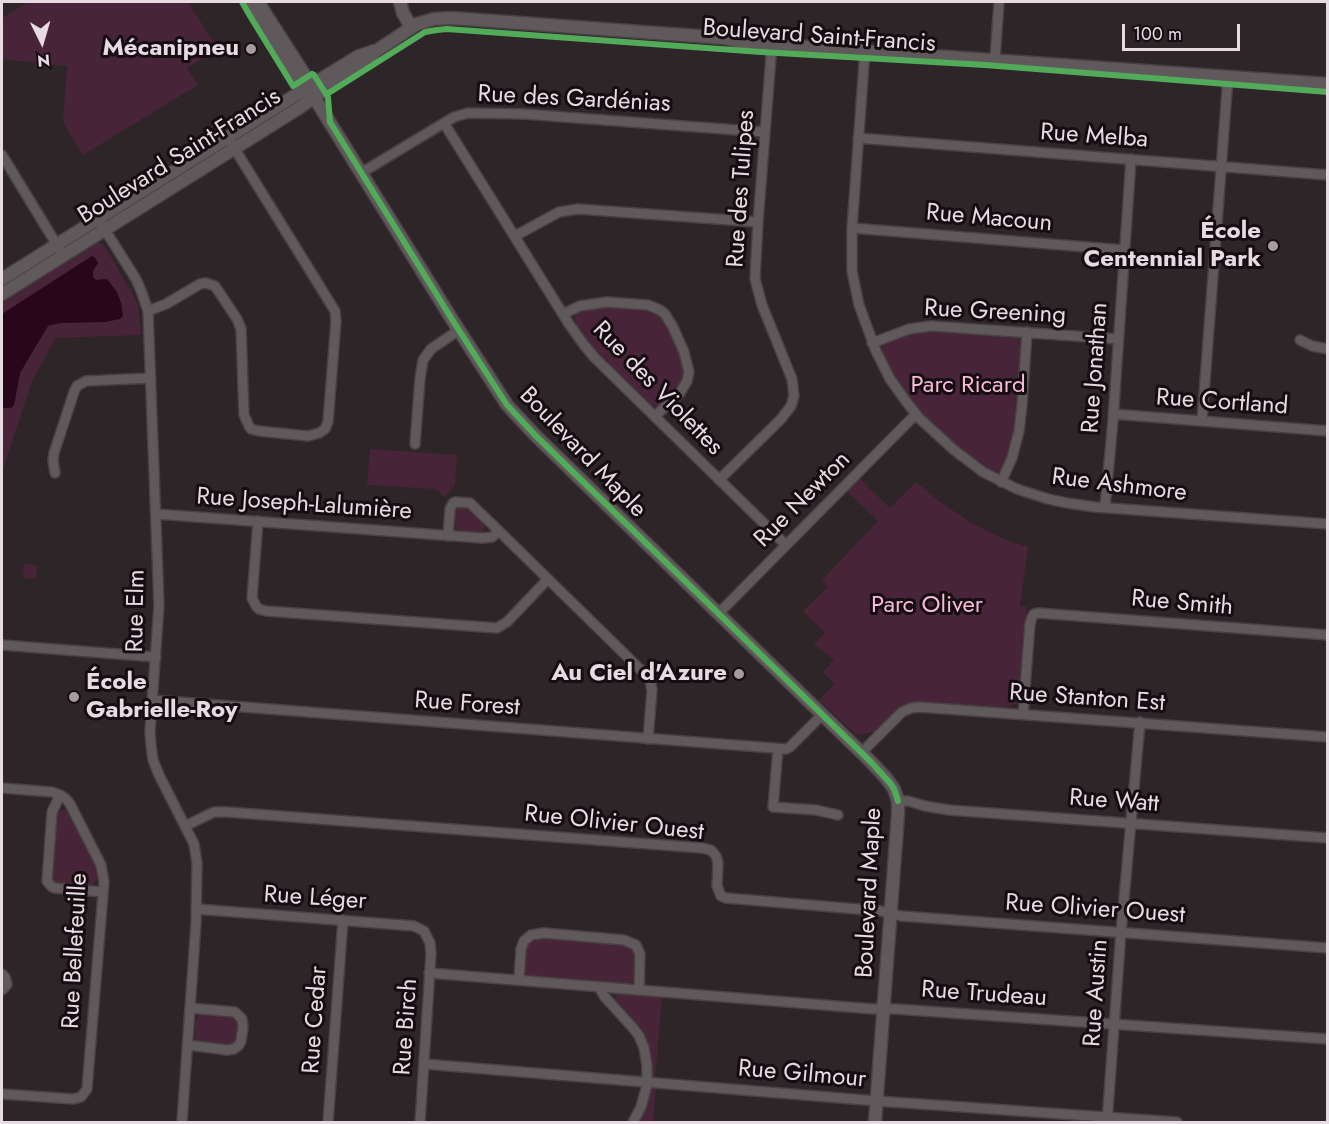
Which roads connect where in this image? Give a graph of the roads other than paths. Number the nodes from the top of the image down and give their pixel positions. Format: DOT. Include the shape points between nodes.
graph roads {
  1 [pos="250,2"];
  2 [pos="259,2"];
  3 [pos="400,2"];
  4 [pos="999,2"];
  5 [pos="411,27"];
  6 [pos="772,44"];
  7 [pos="865,50"];
  8 [pos="995,59"];
  9 [pos="1228,77"];
  10 [pos="1328,84"];
  11 [pos="310,91"];
  12 [pos="444,123"];
  13 [pos="764,132"];
  14 [pos="858,138"];
  15 [pos="231,143"];
  16 [pos="2,155"];
  17 [pos="1131,159"];
  18 [pos="1221,166"];
  19 [pos="362,172"];
  20 [pos="1328,175"];
  21 [pos="758,222"];
  22 [pos="101,224"];
  23 [pos="852,228"];
  24 [pos="515,236"];
  25 [pos="59,250"];
  26 [pos="1124,250"];
  27 [pos="2,279"];
  28 [pos="2,294"];
  29 [pos="148,311"];
  30 [pos="563,314"];
  31 [pos="459,330"];
  32 [pos="1027,332"];
  33 [pos="1118,339"];
  34 [pos="1300,340"];
  35 [pos="872,343"];
  36 [pos="1328,348"];
  37 [pos="151,378"];
  38 [pos="916,414"];
  39 [pos="1113,414"];
  40 [pos="656,416"];
  41 [pos="1202,421"];
  42 [pos="1328,430"];
  43 [pos="415,444"];
  44 [pos="55,473"];
  45 [pos="719,480"];
  46 [pos="1001,482"];
  47 [pos="1105,507"];
  48 [pos="156,514"];
  49 [pos="258,521"];
  50 [pos="1328,524"];
  51 [pos="499,531"];
  52 [pos="448,536"];
  53 [pos="786,545"];
  54 [pos="548,579"];
  55 [pos="718,614"];
  56 [pos="1328,635"];
  57 [pos="2,645"];
  58 [pos="156,657"];
  59 [pos="153,700"];
  60 [pos="1023,714"];
  61 [pos="822,715"];
  62 [pos="1140,722"];
  63 [pos="1328,737"];
  64 [pos="648,739"];
  65 [pos="778,749"];
  66 [pos="861,753"];
  67 [pos="2,788"];
  68 [pos="60,795"];
  69 [pos="898,801"];
  70 [pos="838,815"];
  71 [pos="1131,823"];
  72 [pos="185,826"];
  73 [pos="1328,838"];
  74 [pos="103,892"];
  75 [pos="196,909"];
  76 [pos="891,914"];
  77 [pos="343,920"];
  78 [pos="1121,932"];
  79 [pos="427,935"];
  80 [pos="1328,948"];
  81 [pos="429,973"];
  82 [pos="2,974"];
  83 [pos="519,979"];
  84 [pos="601,987"];
  85 [pos="2,990"];
  86 [pos="639,990"];
  87 [pos="190,1008"];
  88 [pos="884,1009"];
  89 [pos="1114,1024"];
  90 [pos="1328,1039"];
  91 [pos="188,1046"];
  92 [pos="424,1064"];
  93 [pos="647,1082"];
  94 [pos="2,1094"];
  95 [pos="877,1101"];
  96 [pos="1107,1120"];
  97 [pos="182,1122"];
  98 [pos="328,1122"];
  99 [pos="420,1122"];
  100 [pos="633,1122"];
  101 [pos="875,1122"];
  102 [pos="1177,1122"];
  1 -- 11 [label="street, Boulevard Maple" via="298,81"];
  2 -- 11 [label="street, Boulevard Maple" via="306,77"];
  3 -- 5 [label="street"];
  4 -- 8 [label="street"];
  5 -- 6 [label="street, Boulevard Saint-Francis" via="452,18"];
  5 -- 11 [label="street, Boulevard Saint-Francis" via="359,68 331,85"];
  6 -- 7 [label="street, Boulevard Saint-Francis"];
  6 -- 13 [label="street, Rue des Tulipes"];
  7 -- 8 [label="street, Boulevard Saint-Francis"];
  7 -- 14 [label="street, Rue Ashmore"];
  8 -- 9 [label="street, Boulevard Saint-Francis"];
  9 -- 10 [label="street, Boulevard Saint-Francis"];
  9 -- 18 [label="street"];
  11 -- 15 [label="street, Boulevard Saint-Francis"];
  11 -- 19 [label="street, Boulevard Maple"];
  12 -- 13 [label="street, Rue des Gardénias" via="462,114 493,112"];
  12 -- 19 [label="street, Rue des Gardénias"];
  12 -- 24 [label="street, Rue des Violettes"];
  13 -- 21 [label="street, Rue des Tulipes"];
  14 -- 17 [label="street, Rue Melba"];
  14 -- 23 [label="street, Rue Ashmore"];
  15 -- 22 [label="street, Boulevard Saint-Francis"];
  15 -- 29 [label="street" via="335,311 325,429 308,436 259,431 249,426 244,415 241,329 215,286 200,284"];
  16 -- 25 [label="street"];
  17 -- 18 [label="street, Rue Melba"];
  17 -- 26 [label="street, Rue Jonathan"];
  18 -- 20 [label="street, Rue Melba"];
  18 -- 41 [label="street"];
  19 -- 31 [label="street, Boulevard Maple"];
  21 -- 24 [label="street" via="578,209 559,212"];
  21 -- 45 [label="street, Rue des Tulipes" via="757,288 792,379 794,396 781,419"];
  22 -- 25 [label="street, Boulevard Saint-Francis"];
  22 -- 29 [label="street, Rue Elm" via="136,279"];
  23 -- 26 [label="street, Rue Macoun"];
  23 -- 35 [label="street, Rue Ashmore" via="855,289"];
  24 -- 30 [label="street, Rue des Violettes"];
  25 -- 27 [label="street, Boulevard Saint-Francis"];
  25 -- 28 [label="street, Boulevard Saint-Francis"];
  26 -- 33 [label="street, Rue Jonathan"];
  29 -- 37 [label="street, Rue Elm"];
  30 -- 40 [label="street, Rue des Violettes" via="589,351"];
  30 -- 40 [label="street" via="580,306 607,302 648,305 665,314 684,352 689,372 680,393"];
  31 -- 43 [label="street" via="431,349 423,360"];
  31 -- 55 [label="street, Boulevard Maple" via="516,416"];
  32 -- 33 [label="street, Rue Greening"];
  32 -- 35 [label="street, Rue Greening" via="923,326"];
  32 -- 46 [label="street" via="1019,431"];
  33 -- 39 [label="street, Rue Jonathan"];
  34 -- 36 [label="street"];
  35 -- 38 [label="street, Rue Ashmore" via="890,379"];
  37 -- 44 [label="street" via="86,381 77,386 54,453"];
  37 -- 48 [label="street, Rue Elm"];
  38 -- 46 [label="street, Rue Ashmore" via="958,454"];
  38 -- 53 [label="street, Rue Newton"];
  39 -- 41 [label="street, Rue Cortland"];
  39 -- 47 [label="street, Rue Jonathan"];
  40 -- 45 [label="street, Rue des Violettes"];
  41 -- 42 [label="street, Rue Cortland"];
  45 -- 53 [label="street, Rue des Violettes"];
  46 -- 47 [label="street, Rue Ashmore" via="1058,502"];
  47 -- 50 [label="street, Rue Ashmore"];
  48 -- 49 [label="street, Rue Joseph-Lalumière"];
  48 -- 58 [label="street, Rue Elm"];
  49 -- 52 [label="street, Rue Joseph-Lalumière"];
  49 -- 54 [label="street" via="252,598 259,609 266,611 496,628 507,622"];
  51 -- 52 [label="street, Rue Joseph-Lalumière" via="487,538"];
  51 -- 52 [label="street" via="470,503 455,502 450,509"];
  51 -- 54 [label="street"];
  53 -- 55 [label="street, Rue Newton"];
  54 -- 64 [label="street" via="650,680"];
  55 -- 61 [label="street, Boulevard Maple"];
  56 -- 60 [label="street, Rue Smith" via="1034,614"];
  57 -- 58 [label="street"];
  58 -- 59 [label="street, Rue Elm"];
  59 -- 64 [label="street, Rue Forest"];
  59 -- 72 [label="street, Rue Elm" via="153,760"];
  60 -- 62 [label="street, Rue Stanton Est"];
  60 -- 66 [label="street, Rue Stanton Est" via="910,708"];
  61 -- 65 [label="street" via="790,747"];
  61 -- 66 [label="street, Boulevard Maple"];
  62 -- 63 [label="street, Rue Stanton Est"];
  62 -- 71 [label="street, Rue Austin"];
  64 -- 65 [label="street, Rue Forest"];
  65 -- 70 [label="street" via="773,807"];
  66 -- 69 [label="street, Boulevard Maple" via="886,778"];
  67 -- 68 [label="street"];
  68 -- 74 [label="street, Rue Bellefeuille" via="70,804 101,865"];
  68 -- 74 [label="street" via="52,812 47,881 55,888"];
  69 -- 71 [label="street, Rue Watt" via="940,809"];
  69 -- 76 [label="street, Boulevard Maple"];
  71 -- 73 [label="street, Rue Watt"];
  71 -- 78 [label="street, Rue Austin"];
  72 -- 75 [label="street, Rue Elm" via="196,856"];
  72 -- 76 [label="street, Rue Olivier Ouest" via="214,812 227,812 702,848 716,856 717,886 726,898"];
  74 -- 94 [label="street, Rue Bellefeuille" via="87,1089 81,1097 73,1099"];
  75 -- 77 [label="street, Rue Léger"];
  75 -- 87 [label="street, Rue Elm"];
  76 -- 78 [label="street, Rue Olivier Ouest"];
  76 -- 88 [label="street, Boulevard Maple"];
  77 -- 79 [label="street, Rue Léger" via="414,926"];
  77 -- 98 [label="street, Rue Cedar"];
  78 -- 80 [label="street, Rue Olivier Ouest"];
  78 -- 89 [label="street, Rue Austin"];
  79 -- 81 [label="street, Rue Birch" via="431,949"];
  81 -- 83 [label="street, Rue Trudeau"];
  81 -- 92 [label="street, Rue Birch"];
  82 -- 85 [label="street" via="7,984"];
  83 -- 84 [label="street, Rue Trudeau"];
  83 -- 86 [label="street" via="521,949 531,935 624,940 636,945 639,951"];
  84 -- 86 [label="street, Rue Trudeau"];
  84 -- 93 [label="street" via="642,1043"];
  86 -- 88 [label="street, Rue Trudeau"];
  87 -- 91 [label="street, Rue Elm"];
  87 -- 91 [label="street" via="235,1012 243,1026 237,1047 227,1050"];
  88 -- 89 [label="street, Rue Trudeau"];
  88 -- 95 [label="street, Boulevard Maple"];
  89 -- 90 [label="street, Rue Trudeau"];
  89 -- 96 [label="street, Rue Austin"];
  91 -- 97 [label="street, Rue Elm"];
  92 -- 93 [label="street, Rue Gilmour"];
  92 -- 99 [label="street, Rue Birch"];
  93 -- 95 [label="street, Rue Gilmour"];
  93 -- 100 [label="street" via="646,1094"];
  95 -- 96 [label="street, Rue Gilmour"];
  95 -- 101 [label="street, Boulevard Maple"];
  96 -- 102 [label="street, Rue Gilmour"];
}
